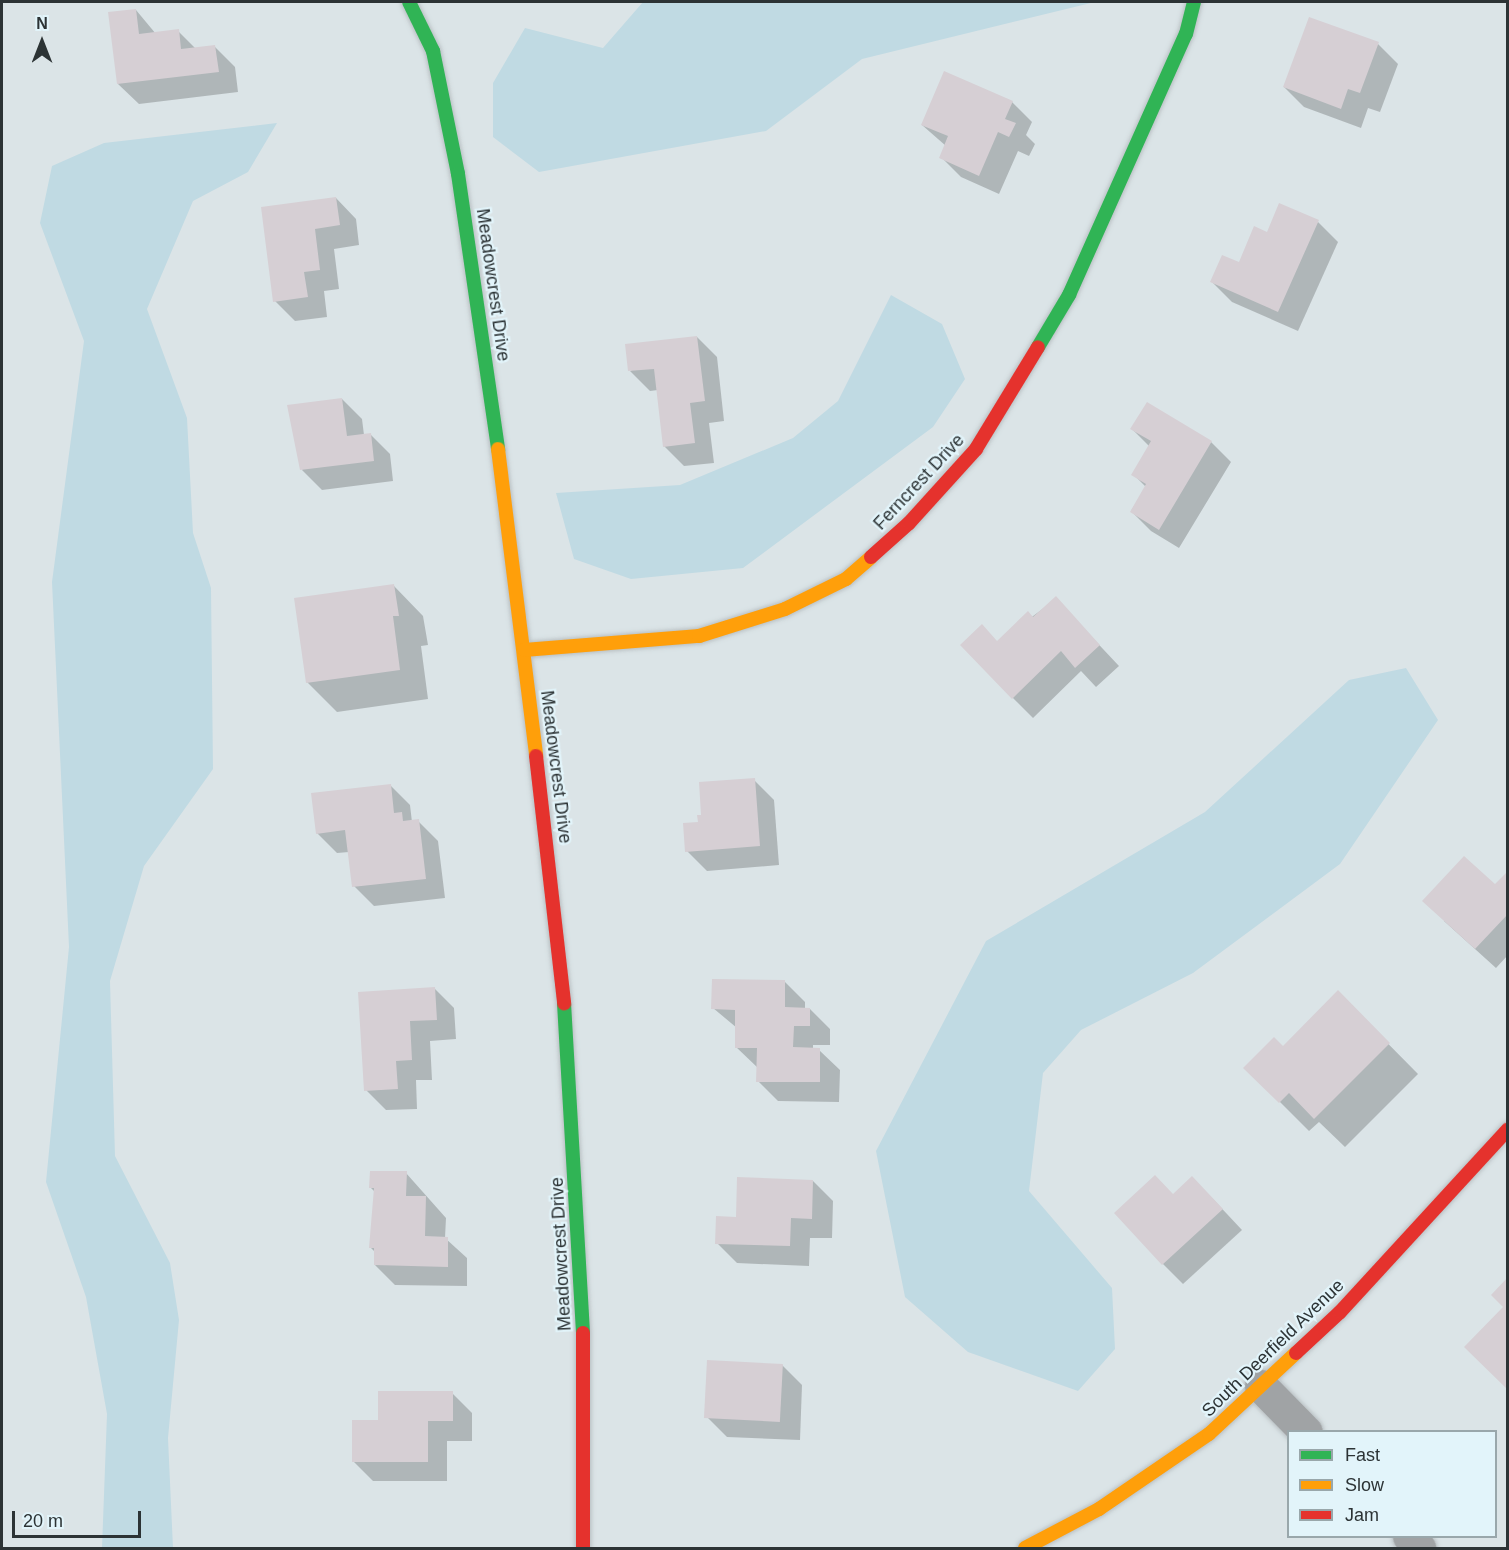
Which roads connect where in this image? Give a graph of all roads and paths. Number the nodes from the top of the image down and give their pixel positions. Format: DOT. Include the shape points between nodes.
graph roads {
  1 [pos="409,2"];
  2 [pos="1194,2"];
  3 [pos="524,650"];
  4 [pos="1508,1129"];
  5 [pos="1261,1386"];
  6 [pos="1305,1430"];
  7 [pos="583,1548"];
  8 [pos="1025,1548"];
  1 -- 3 [label="street, Meadowcrest Drive" via="433,51 458,174"];
  2 -- 3 [label="street, Ferncrest Drive" via="1186,34 1069,295 976,449 909,523 846,579 785,609 699,636"];
  3 -- 7 [label="street, Meadowcrest Drive" via="560,946 581,1254"];
  4 -- 5 [label="street, South Deerfield Avenue" via="1340,1312"];
  5 -- 6 [label="street"];
  5 -- 8 [label="street, South Deerfield Avenue" via="1209,1434 1100,1509"];
}
